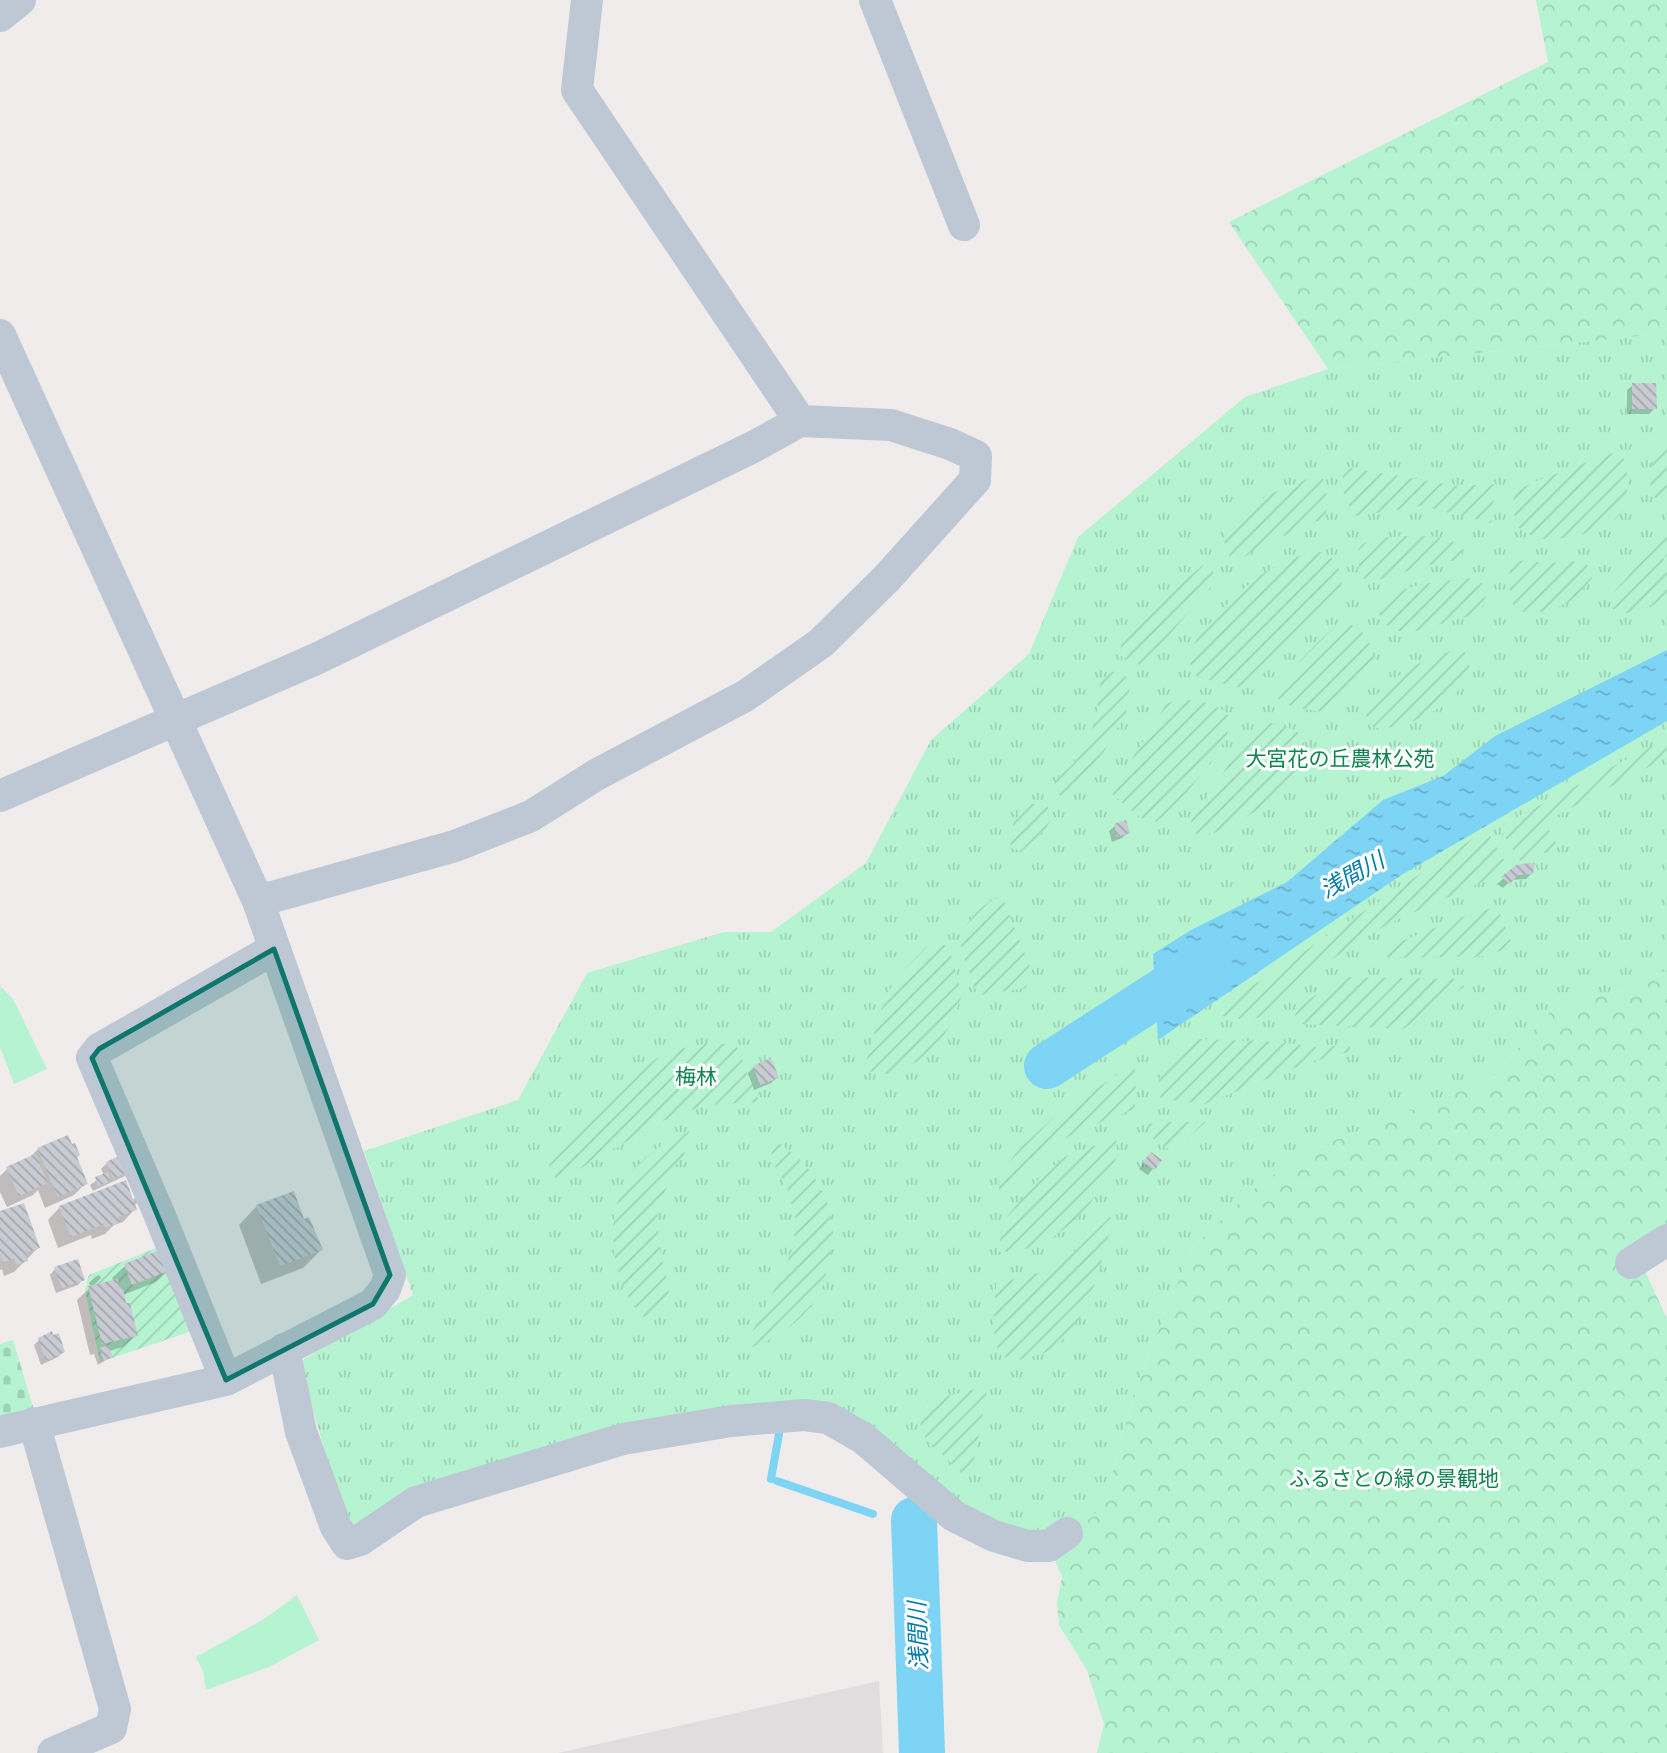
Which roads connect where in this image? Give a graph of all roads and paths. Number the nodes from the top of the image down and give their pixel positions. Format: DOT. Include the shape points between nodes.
graph roads {
  1 [pos="20,0"];
  2 [pos="587,0"];
  3 [pos="874,0"];
  4 [pos="0,16"];
  5 [pos="964,225"];
  6 [pos="0,335"];
  7 [pos="800,421"];
  8 [pos="176,721"];
  9 [pos="0,796"];
  10 [pos="258,901"];
  11 [pos="274,950"];
  12 [pos="1667,1240"];
  13 [pos="1631,1263"];
  14 [pos="284,1349"];
  15 [pos="226,1380"];
  16 [pos="34,1423"];
  17 [pos="0,1432"];
  18 [pos="1067,1533"];
  19 [pos="53,1753"];
  1 -- 4 [label="street"];
  2 -- 7 [label="street" via="577,90"];
  3 -- 5 [label="street"];
  6 -- 8 [label="street"];
  7 -- 8 [label="street" via="328,653"];
  7 -- 10 [label="street" via="891,425 950,444 976,456 975,480 821,643 745,696 596,775 531,816 455,846"];
  8 -- 9 [label="street"];
  8 -- 10 [label="street"];
  10 -- 11 [label="street"];
  11 -- 14 [label="street" via="390,1275 373,1304"];
  11 -- 15 [label="street" via="99,1049 93,1058"];
  12 -- 13 [label="street"];
  14 -- 15 [label="street"];
  14 -- 18 [label="street" via="301,1432 336,1527 347,1544 416,1502 623,1439 731,1421 804,1415 828,1418 863,1438 954,1517 994,1536 1028,1546 1049,1546"];
  15 -- 16 [label="street"];
  16 -- 17 [label="street"];
  16 -- 19 [label="street" via="116,1709 111,1728"];
}
